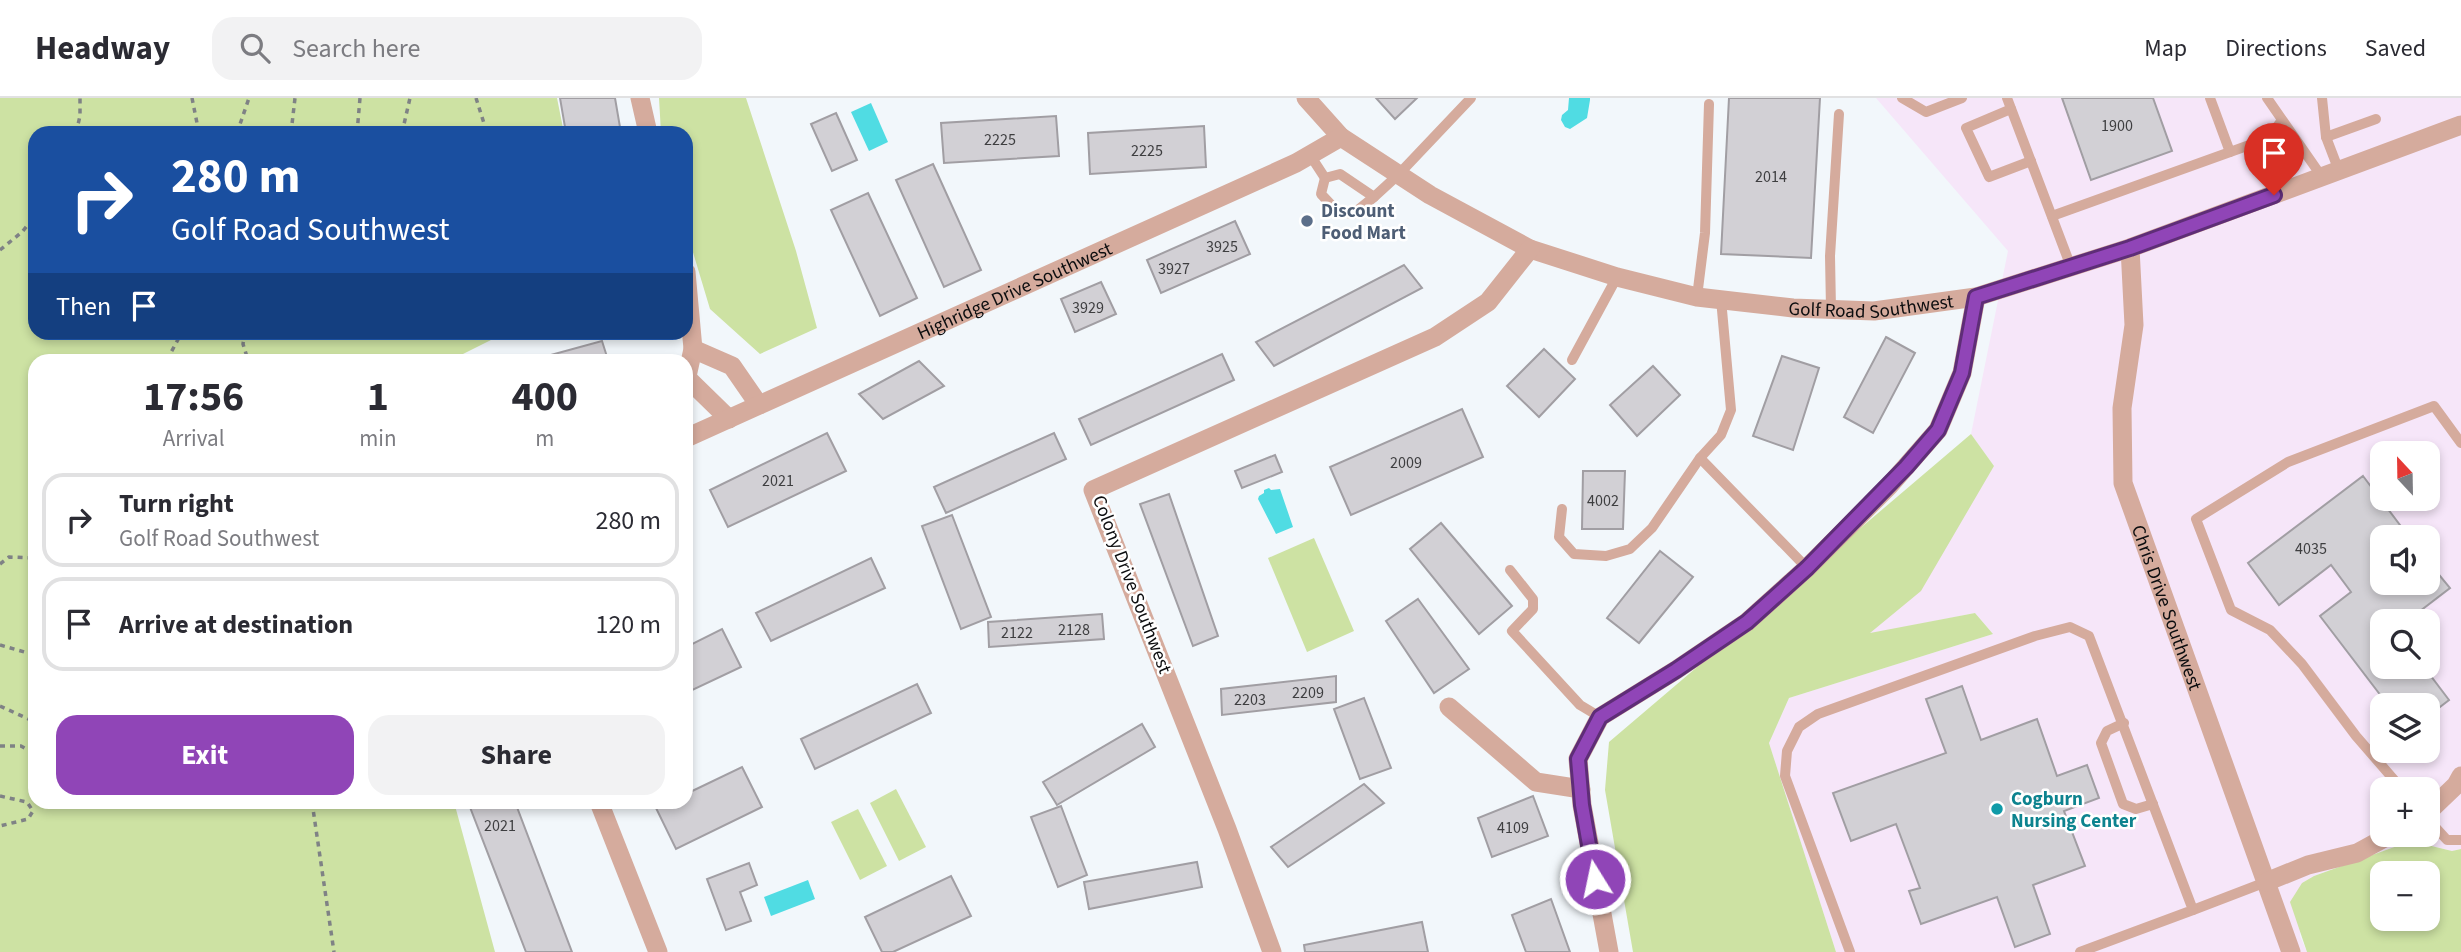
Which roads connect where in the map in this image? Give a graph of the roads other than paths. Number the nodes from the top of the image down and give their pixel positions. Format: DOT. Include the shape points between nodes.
graph roads {
  1 [pos="640,98"];
  2 [pos="1306,98"];
  3 [pos="1471,98"];
  4 [pos="1902,98"];
  5 [pos="1962,98"];
  6 [pos="2007,98"];
  7 [pos="2210,98"];
  8 [pos="2267,98"];
  9 [pos="2322,98"];
  10 [pos="1709,104"];
  11 [pos="2011,109"];
  12 [pos="1839,114"];
  13 [pos="2376,118"];
  14 [pos="2282,120"];
  15 [pos="2461,125"];
  16 [pos="646,126"];
  17 [pos="1341,137"];
  18 [pos="2326,137"];
  19 [pos="2230,152"];
  20 [pos="1310,155"];
  21 [pos="2031,161"];
  22 [pos="2330,174"];
  23 [pos="1398,175"];
  24 [pos="1325,178"];
  25 [pos="1374,197"];
  26 [pos="2052,216"];
  27 [pos="2130,248"];
  28 [pos="1530,250"];
  29 [pos="2071,267"];
  30 [pos="1617,278"];
  31 [pos="1697,297"];
  32 [pos="1976,297"];
  33 [pos="1721,299"];
  34 [pos="1831,309"];
  35 [pos="691,340"];
  36 [pos="692,349"];
  37 [pos="691,354"];
  38 [pos="1572,360"];
  39 [pos="693,386"];
  40 [pos="759,405"];
  41 [pos="729,419"];
  42 [pos="693,435"];
  43 [pos="2461,443"];
  44 [pos="1700,458"];
  45 [pos="1562,509"];
  46 [pos="1807,568"];
  47 [pos="1510,570"];
  48 [pos="1449,706"];
  49 [pos="1600,717"];
  50 [pos="2124,723"];
  51 [pos="2461,776"];
  52 [pos="2392,777"];
  53 [pos="1581,789"];
  54 [pos="2440,802"];
  55 [pos="2153,804"];
  56 [pos="602,809"];
  57 [pos="2440,832"];
  58 [pos="2461,839"];
  59 [pos="2370,846"];
  60 [pos="2266,882"];
  61 [pos="2193,910"];
  62 [pos="658,952"];
  63 [pos="1272,952"];
  64 [pos="1609,952"];
  65 [pos="1850,952"];
  66 [pos="2080,952"];
  67 [pos="2291,952"];
  1 -- 16 [label="street"];
  2 -- 17 [label="street, Golf Road Southwest"];
  3 -- 23 [label="lane"];
  4 -- 5 [label="lane" via="1926,112"];
  6 -- 11 [label="lane"];
  7 -- 19 [label="lane"];
  8 -- 14 [label="lane"];
  9 -- 18 [label="lane"];
  10 -- 31 [label="lane"];
  11 -- 21 [label="lane"];
  11 -- 21 [label="lane" via="1966,128 1989,177"];
  12 -- 34 [label="lane"];
  13 -- 18 [label="lane"];
  14 -- 19 [label="lane" via="2269,138"];
  14 -- 22 [label="lane"];
  15 -- 22 [label="street, Golf Road Southwest"];
  17 -- 20 [label="street, Highridge Drive Southwest"];
  17 -- 23 [label="street, Golf Road Southwest"];
  18 -- 22 [label="lane"];
  19 -- 26 [label="lane"];
  20 -- 24 [label="lane"];
  20 -- 40 [label="street, Highridge Drive Southwest"];
  21 -- 26 [label="lane"];
  22 -- 27 [label="street, Golf Road Southwest"];
  23 -- 25 [label="lane"];
  23 -- 28 [label="street, Golf Road Southwest"];
  24 -- 25 [label="lane" via="1340,174"];
  24 -- 25 [label="lane" via="1321,194 1338,211 1353,214"];
  26 -- 29 [label="lane"];
  27 -- 29 [label="street, Golf Road Southwest"];
  27 -- 60 [label="street, Chris Drive Southwest" via="2134,325 2122,408 2123,483"];
  28 -- 30 [label="street, Golf Road Southwest"];
  28 -- 63 [label="street, Colony Drive Southwest" via="1488,302 1435,337 1093,490"];
  29 -- 32 [label="street, Golf Road Southwest"];
  30 -- 31 [label="street, Golf Road Southwest"];
  30 -- 38 [label="lane"];
  31 -- 33 [label="street, Golf Road Southwest"];
  32 -- 34 [label="street, Golf Road Southwest" via="1874,311"];
  32 -- 46 [label="street" via="1962,373 1938,430"];
  33 -- 34 [label="street, Golf Road Southwest"];
  33 -- 44 [label="lane" via="1731,410 1721,435"];
  35 -- 36 [label="street"];
  36 -- 37 [label="street"];
  36 -- 40 [label="street" via="732,366"];
  39 -- 41 [label="street"];
  40 -- 41 [label="street, Highridge Drive Southwest"];
  41 -- 42 [label="street, Highridge Drive Southwest"];
  43 -- 52 [label="lane" via="2434,406 2288,462 2196,519 2231,610 2270,630"];
  44 -- 45 [label="lane" via="1652,528 1630,549 1606,556 1574,554 1559,537"];
  44 -- 46 [label="lane"];
  46 -- 49 [label="street" via="1747,622"];
  47 -- 49 [label="lane" via="1532,598 1533,609 1512,631 1580,705"];
  48 -- 53 [label="street" via="1536,782"];
  49 -- 53 [label="street" via="1578,759"];
  50 -- 55 [label="lane"];
  50 -- 55 [label="lane" via="2108,731 2101,743 2105,755 2123,804 2136,810"];
  50 -- 65 [label="lane" via="2089,636 2070,627 1818,714 1799,727 1787,751 1786,776"];
  51 -- 54 [label="street"];
  53 -- 64 [label="street"];
  55 -- 61 [label="lane"];
  56 -- 62 [label="street"];
  57 -- 58 [label="lane" via="2447,840"];
  59 -- 60 [label="street"];
  60 -- 61 [label="lane"];
  60 -- 67 [label="street, Chris Drive Southwest"];
  61 -- 66 [label="lane"];
}
